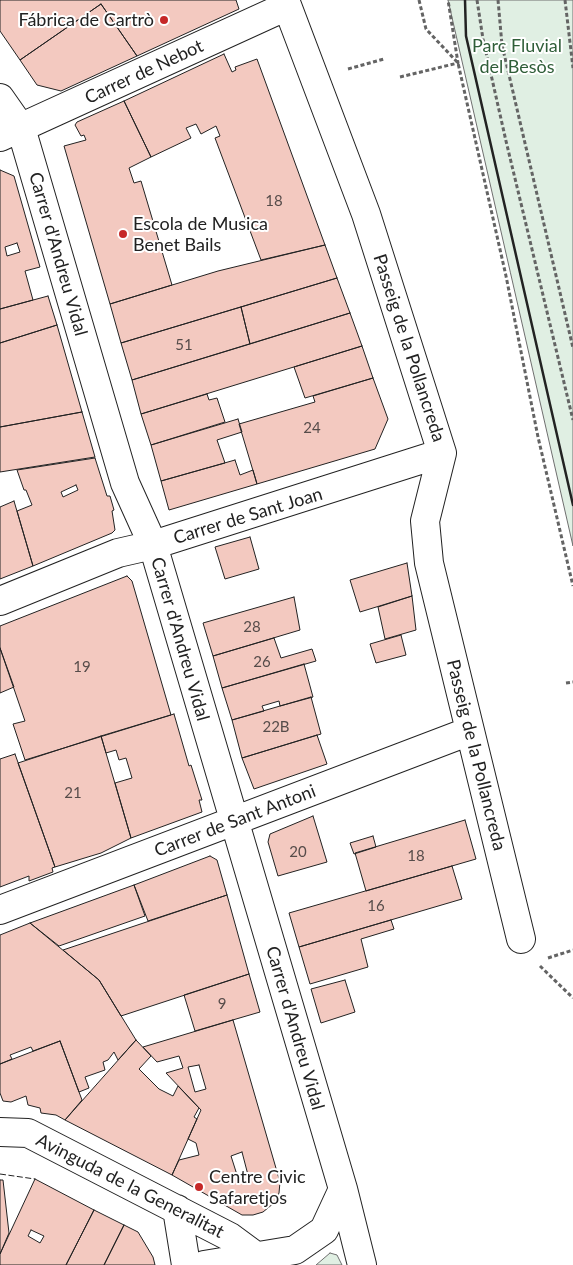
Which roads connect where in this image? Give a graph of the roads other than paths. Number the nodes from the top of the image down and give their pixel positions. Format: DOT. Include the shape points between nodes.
graph roads {
  1 [pos="286,3"];
  2 [pos="0,98"];
  3 [pos="10,133"];
  4 [pos="442,453"];
  5 [pos="152,546"];
  6 [pos="0,601"];
  7 [pos="470,732"];
  8 [pos="234,822"];
  9 [pos="0,910"];
  10 [pos="528,950"];
  11 [pos="0,1132"];
  12 [pos="343,1189"];
  13 [pos="176,1209"];
  14 [pos="261,1260"];
  15 [pos="186,1265"];
  16 [pos="204,1265"];
  17 [pos="362,1265"];
  1 -- 3 [label="street, Carrer de Nebot"];
  1 -- 4 [label="street, Passeig de la Pollancreda" via="366,214"];
  2 -- 3 [label="street, Carrer d'Andreu Vidal"];
  3 -- 5 [label="street, Carrer d'Andreu Vidal" via="125,483"];
  4 -- 5 [label="street, Carrer de Sant Joan"];
  4 -- 7 [label="street, Passeig de la Pollancreda" via="425,521 428,555"];
  5 -- 6 [label="street, Carrer de Sant Joan" via="118,552"];
  5 -- 8 [label="street, Carrer d'Andreu Vidal"];
  7 -- 8 [label="street, Carrer de Sant Antoni"];
  7 -- 10 [label="street, Passeig de la Pollancreda"];
  8 -- 9 [label="street, Carrer de Sant Antoni"];
  8 -- 12 [label="street, Carrer d'Andreu Vidal"];
  11 -- 13 [label="street, Avinguda de la Generalitat" via="28,1132"];
  12 -- 14 [label="street" via="324,1230 295,1250"];
  12 -- 17 [label="street, Carrer d'Andreu Vidal"];
  13 -- 14 [label="street, Avinguda de la Generalitat" via="230,1237"];
  13 -- 15 [label="street"];
  14 -- 16 [label="street, Avinguda de la Generalitat"];
}
